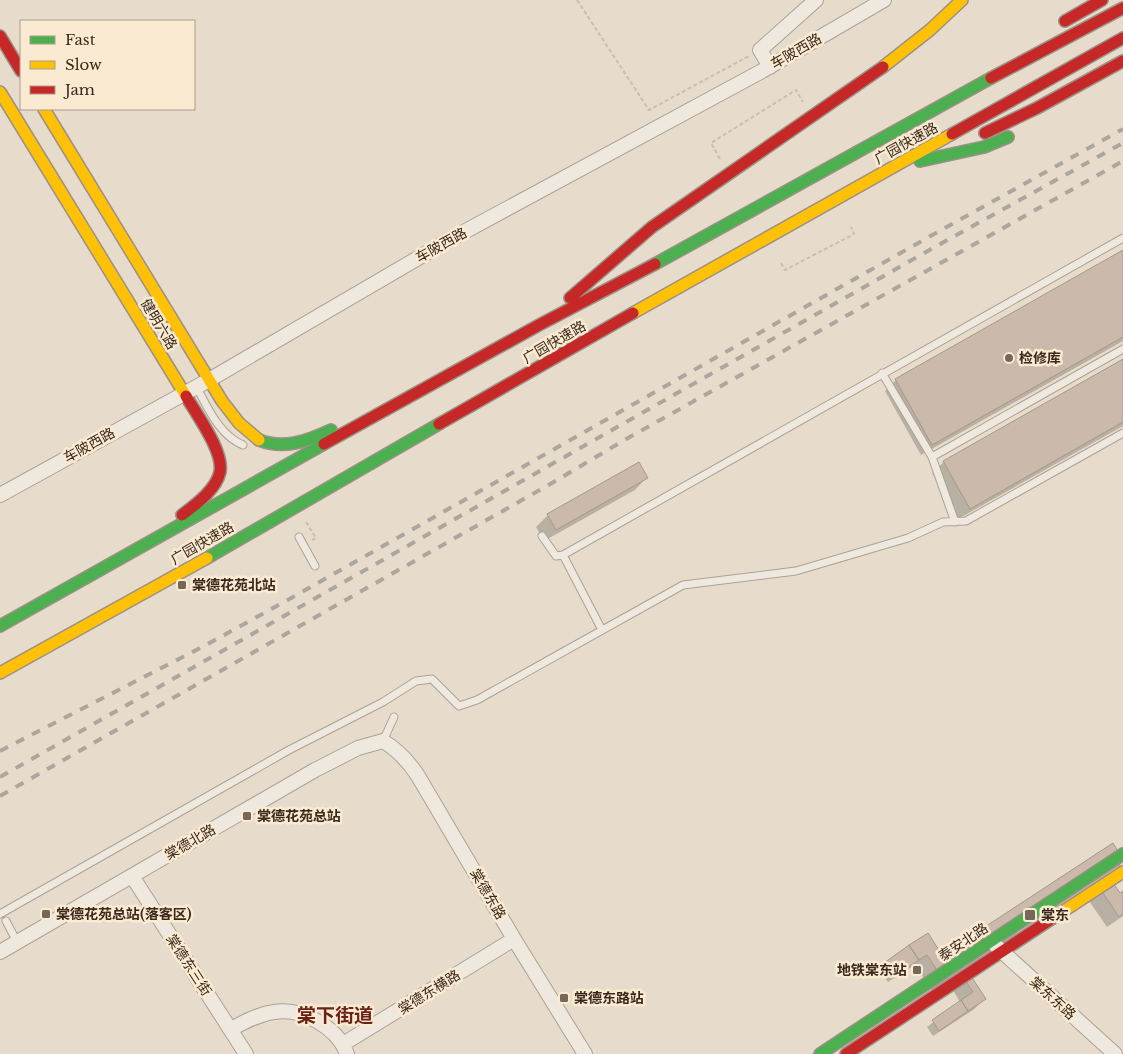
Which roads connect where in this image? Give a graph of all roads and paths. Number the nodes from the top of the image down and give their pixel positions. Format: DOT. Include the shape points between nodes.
graph roads {
  1 [pos="577,0"];
  2 [pos="816,0"];
  3 [pos="884,0"];
  4 [pos="962,0"];
  5 [pos="1102,0"];
  6 [pos="1123,8"];
  7 [pos="1055,26"];
  8 [pos="0,36"];
  9 [pos="1123,38"];
  10 [pos="1023,47"];
  11 [pos="760,50"];
  12 [pos="1123,61"];
  13 [pos="770,67"];
  14 [pos="20,69"];
  15 [pos="796,90"];
  16 [pos="0,92"];
  17 [pos="946,102"];
  18 [pos="45,110"];
  19 [pos="1016,133"];
  20 [pos="711,143"];
  21 [pos="894,167"];
  22 [pos="851,227"];
  23 [pos="1123,238"];
  24 [pos="781,263"];
  25 [pos="539,326"];
  26 [pos="1123,350"];
  27 [pos="882,373"];
  28 [pos="209,380"];
  29 [pos="196,386"];
  30 [pos="184,393"];
  31 [pos="400,403"];
  32 [pos="1123,433"];
  33 [pos="244,445"];
  34 [pos="932,457"];
  35 [pos="0,495"];
  36 [pos="305,520"];
  37 [pos="955,522"];
  38 [pos="542,536"];
  39 [pos="299,537"];
  40 [pos="304,545"];
  41 [pos="132,551"];
  42 [pos="563,555"];
  43 [pos="315,566"];
  44 [pos="0,626"];
  45 [pos="602,630"];
  46 [pos="0,673"];
  47 [pos="394,717"];
  48 [pos="383,741"];
  49 [pos="1123,854"];
  50 [pos="1123,872"];
  51 [pos="132,876"];
  52 [pos="0,914"];
  53 [pos="6,920"];
  54 [pos="514,939"];
  55 [pos="17,942"];
  56 [pos="991,942"];
  57 [pos="0,952"];
  58 [pos="1002,952"];
  59 [pos="231,1029"];
  60 [pos="345,1049"];
  61 [pos="244,1053"];
  62 [pos="584,1054"];
  63 [pos="820,1054"];
  64 [pos="846,1054"];
  65 [pos="1115,1054"];
  1 -- 11 [label="path" via="649,110"];
  2 -- 11 [label="street"];
  3 -- 13 [label="street, 车陂西路"];
  4 -- 25 [label="main road" via="930,30 877,71 652,227"];
  5 -- 7 [label="main road"];
  6 -- 17 [label="main road, 广园快速路"];
  8 -- 14 [label="main road"];
  9 -- 21 [label="main road, 广园快速路"];
  10 -- 17 [label="main road"];
  11 -- 13 [label="street"];
  12 -- 21 [label="main road" via="970,140"];
  13 -- 28 [label="street, 车陂西路" via="449,240"];
  15 -- 20 [label="path"];
  16 -- 30 [label="main road, 健明六路"];
  17 -- 25 [label="main road, 广园快速路"];
  18 -- 28 [label="main road, 健明六路"];
  19 -- 21 [label="main road" via="984,146"];
  21 -- 46 [label="main road, 广园快速路"];
  22 -- 24 [label="path" via="854,234 818,254 785,270"];
  23 -- 27 [label="lane"];
  25 -- 31 [label="main road, 广园快速路"];
  26 -- 34 [label="lane"];
  27 -- 34 [label="lane"];
  27 -- 42 [label="lane"];
  28 -- 29 [label="street, 车陂西路"];
  28 -- 31 [label="main road, 健明六路" via="237,423 264,442 282,446 312,439"];
  29 -- 30 [label="street, 车陂西路"];
  29 -- 33 [label="lane" via="222,430"];
  30 -- 35 [label="street, 车陂西路"];
  30 -- 41 [label="main road, 健明六路" via="218,456 221,470 200,501"];
  31 -- 41 [label="main road, 广园快速路"];
  32 -- 37 [label="lane" via="993,507 966,521"];
  34 -- 37 [label="lane"];
  36 -- 40 [label="path" via="316,538"];
  37 -- 45 [label="lane" via="943,522 908,538 796,571 684,584"];
  38 -- 42 [label="lane" via="556,556"];
  39 -- 40 [label="lane"];
  40 -- 43 [label="lane"];
  41 -- 44 [label="main road, 广园快速路"];
  42 -- 45 [label="lane"];
  45 -- 52 [label="lane" via="477,700 458,706 432,679 416,681"];
  47 -- 48 [label="lane"];
  48 -- 51 [label="street, 棠德北路" via="358,748 329,763"];
  48 -- 54 [label="street, 棠德东路" via="406,759 418,776"];
  49 -- 56 [label="main road, 泰安北路"];
  50 -- 58 [label="main road"];
  51 -- 55 [label="street, 棠德北路"];
  51 -- 59 [label="street, 棠德东三街"];
  53 -- 55 [label="lane"];
  54 -- 60 [label="street, 棠德东横路"];
  54 -- 62 [label="street, 棠德东路"];
  55 -- 57 [label="street, 棠德北路"];
  56 -- 58 [label="street, 棠东东路"];
  56 -- 63 [label="main road, 泰安北路"];
  58 -- 64 [label="main road"];
  58 -- 65 [label="street, 棠东东路"];
  59 -- 60 [label="street" via="276,1011 302,1014 330,1029"];
  59 -- 61 [label="street, 棠德东三街"];
}
